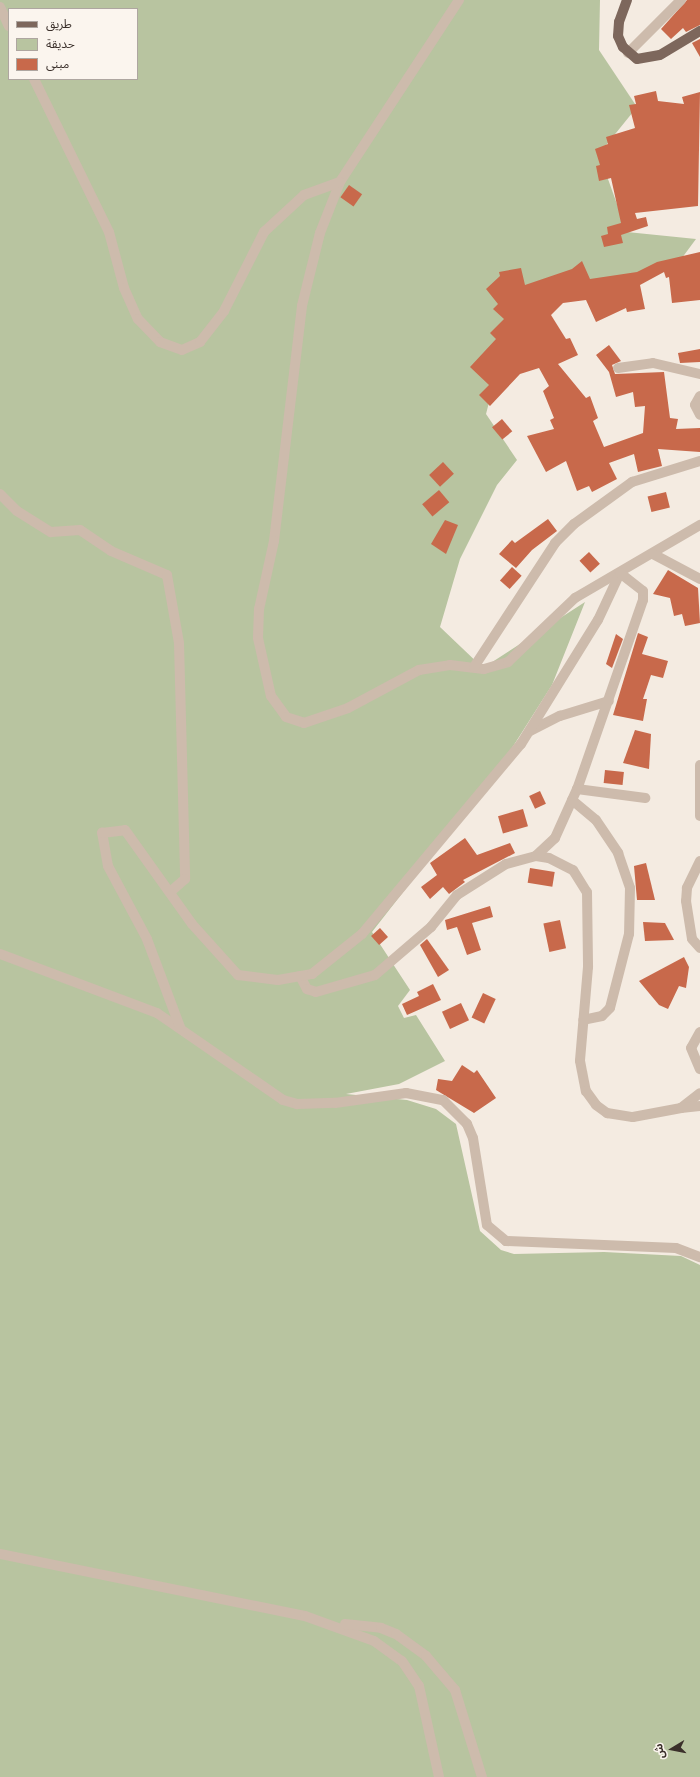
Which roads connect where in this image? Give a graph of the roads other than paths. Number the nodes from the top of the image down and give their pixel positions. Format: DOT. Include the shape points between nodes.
graph roads {
  1 [pos="459,0"];
  2 [pos="627,0"];
  3 [pos="681,0"];
  4 [pos="0,7"];
  5 [pos="8,24"];
  6 [pos="700,31"];
  7 [pos="628,53"];
  8 [pos="34,80"];
  9 [pos="340,182"];
  10 [pos="618,368"];
  11 [pos="700,374"];
  12 [pos="700,396"];
  13 [pos="700,415"];
  14 [pos="700,461"];
  15 [pos="0,494"];
  16 [pos="700,525"];
  17 [pos="653,554"];
  18 [pos="620,573"];
  19 [pos="700,579"];
  20 [pos="474,667"];
  21 [pos="609,701"];
  22 [pos="530,731"];
  23 [pos="700,765"];
  24 [pos="577,789"];
  25 [pos="645,798"];
  26 [pos="572,800"];
  27 [pos="700,816"];
  28 [pos="536,856"];
  29 [pos="700,861"];
  30 [pos="170,892"];
  31 [pos="700,948"];
  32 [pos="0,954"];
  33 [pos="300,976"];
  34 [pos="583,1020"];
  35 [pos="180,1027"];
  36 [pos="700,1032"];
  37 [pos="700,1069"];
  38 [pos="700,1093"];
  39 [pos="700,1106"];
  40 [pos="681,1108"];
  41 [pos="700,1257"];
  42 [pos="0,1554"];
  43 [pos="329,1622"];
  44 [pos="439,1777"];
  45 [pos="482,1777"];
  1 -- 9 [label="street"];
  2 -- 7 [label="main road" via="619,22 618,36"];
  3 -- 7 [label="street"];
  4 -- 5 [label="street"];
  6 -- 7 [label="main road" via="660,55 637,58"];
  8 -- 9 [label="street" via="110,232 124,288 138,319 160,342 182,350 200,342 224,311 264,232 304,195"];
  9 -- 20 [label="street" via="320,233 302,306 274,541 259,609 258,638 271,696 286,716 304,723 348,708 419,670 450,665"];
  10 -- 11 [label="street" via="653,363"];
  12 -- 13 [label="street" via="695,405"];
  14 -- 20 [label="street" via="632,482 574,524 555,543"];
  15 -- 30 [label="street" via="17,511 51,532 80,530 111,551 167,575 179,643 186,879"];
  16 -- 17 [label="street"];
  17 -- 18 [label="street"];
  17 -- 19 [label="street"];
  18 -- 20 [label="street" via="575,598 508,662 484,669"];
  18 -- 21 [label="street" via="643,591 643,600"];
  18 -- 22 [label="street" via="598,620"];
  21 -- 22 [label="street" via="560,716"];
  21 -- 24 [label="street"];
  22 -- 33 [label="street" via="362,934 312,974"];
  23 -- 27 [label="street"];
  24 -- 25 [label="street"];
  24 -- 26 [label="street"];
  26 -- 28 [label="street" via="556,838"];
  26 -- 34 [label="street" via="596,820 618,852 630,888 629,934 610,1008 602,1016"];
  28 -- 33 [label="street" via="501,866 457,895 434,924 375,975 316,992 307,988"];
  28 -- 34 [label="street" via="568,866 582,880 587,892 588,967"];
  29 -- 31 [label="street" via="687,888 686,901 692,939"];
  30 -- 33 [label="street" via="192,924 238,974 278,980"];
  30 -- 35 [label="street" via="125,830 102,833 108,866 147,938"];
  32 -- 35 [label="street" via="139,1005"];
  34 -- 40 [label="street" via="583,1083 596,1105 615,1116 633,1117"];
  35 -- 41 [label="street" via="283,1100 297,1104 334,1103 406,1093 443,1100 467,1124 473,1138 487,1225 506,1241 676,1248"];
  36 -- 37 [label="street" via="691,1048"];
  38 -- 40 [label="street"];
  39 -- 40 [label="street"];
  42 -- 43 [label="street"];
  43 -- 44 [label="street" via="374,1641 409,1668 426,1708"];
  43 -- 45 [label="street" via="381,1628 412,1643 426,1656 455,1690"];
}
